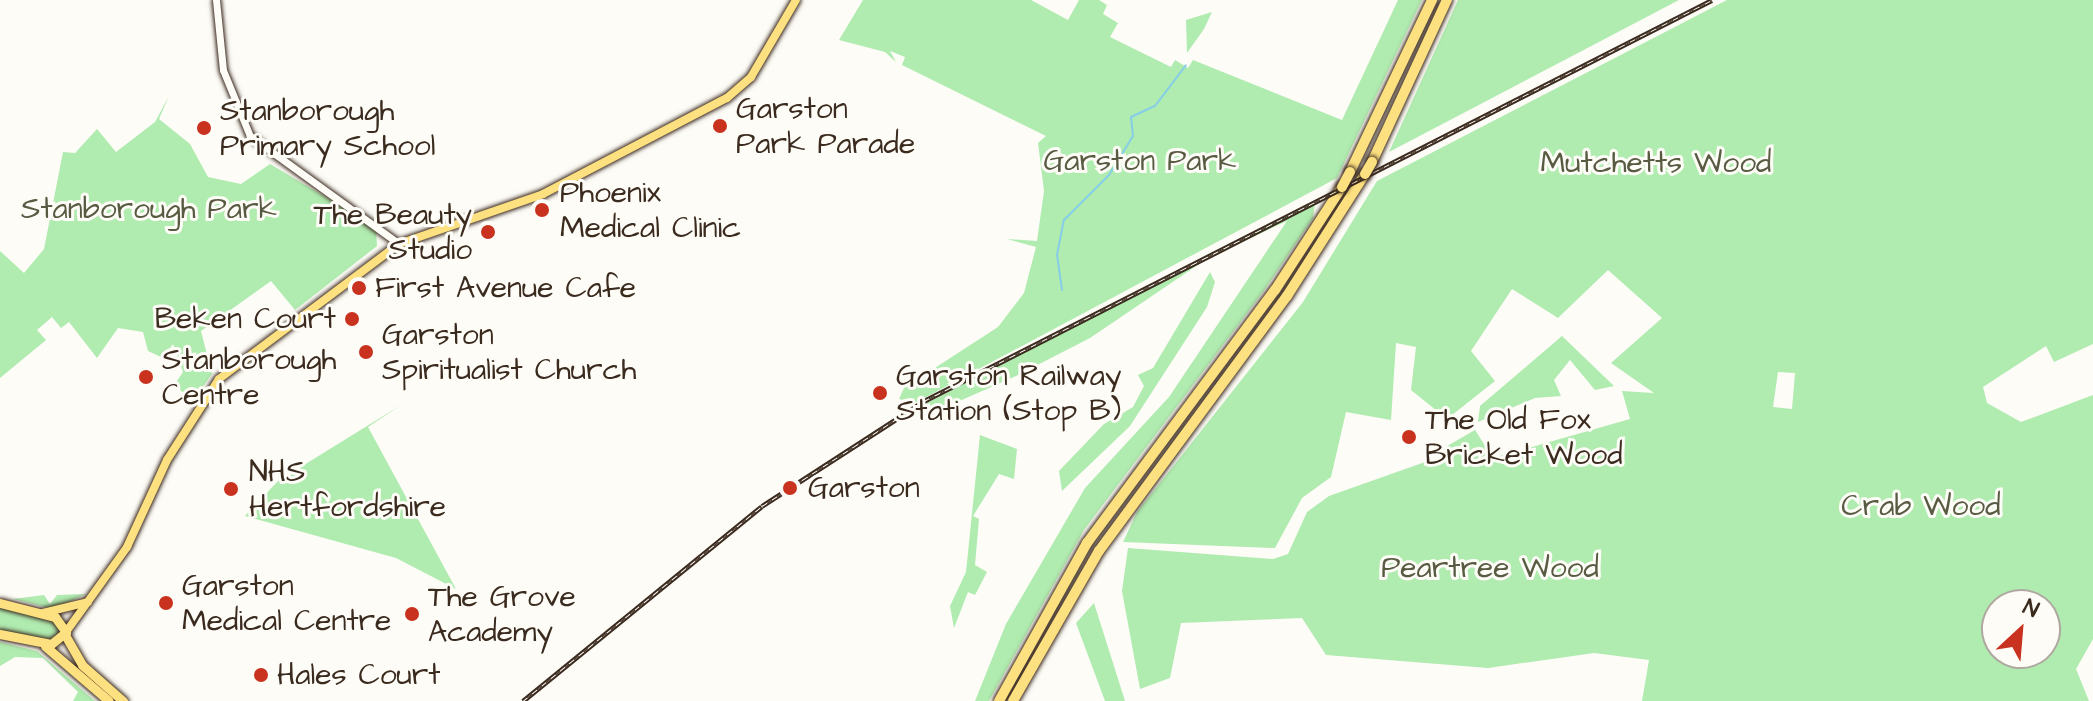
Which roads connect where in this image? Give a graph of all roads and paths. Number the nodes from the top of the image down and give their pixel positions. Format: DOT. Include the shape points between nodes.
graph roads {
  1 [pos="216,0"];
  2 [pos="796,0"];
  3 [pos="1432,0"];
  4 [pos="1447,0"];
  5 [pos="399,244"];
  6 [pos="88,602"];
  7 [pos="0,603"];
  8 [pos="43,613"];
  9 [pos="66,634"];
  10 [pos="0,635"];
  11 [pos="42,644"];
  12 [pos="109,701"];
  13 [pos="123,701"];
  14 [pos="999,701"];
  15 [pos="1013,701"];
  1 -- 5 [label="street" via="223,70 250,136"];
  2 -- 5 [label="main road" via="751,77 727,98 543,194"];
  3 -- 14 [label="highway, bridge" via="1342,187 1275,290 1087,543"];
  4 -- 15 [label="highway, bridge" via="1365,174 1287,296 1099,551"];
  5 -- 6 [label="main road" via="215,383 167,460 127,547"];
  6 -- 8 [label="main road"];
  6 -- 9 [label="main road"];
  7 -- 8 [label="highway"];
  8 -- 9 [label="highway" via="60,620"];
  9 -- 11 [label="highway"];
  9 -- 13 [label="highway" via="78,660"];
  10 -- 11 [label="highway"];
  11 -- 12 [label="highway"];
}
